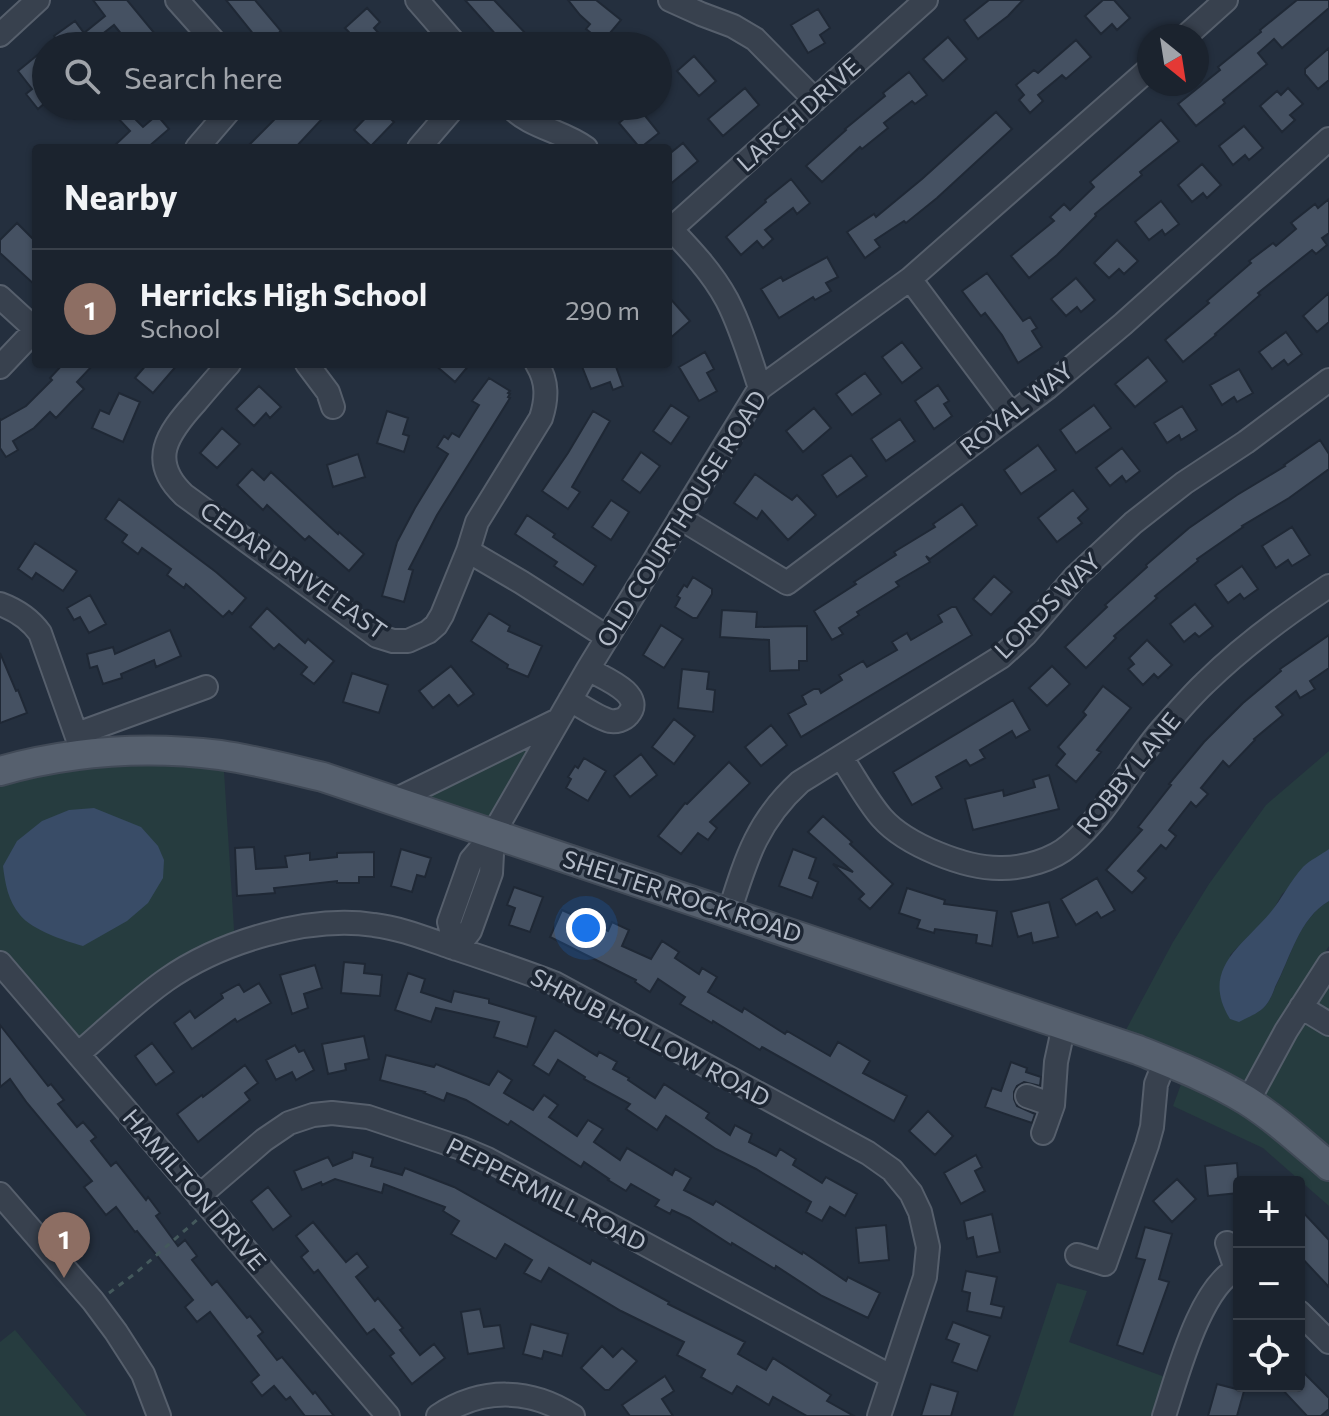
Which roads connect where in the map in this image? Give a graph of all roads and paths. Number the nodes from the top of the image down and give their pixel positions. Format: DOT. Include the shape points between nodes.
graph roads {
  1 [pos="38,0"];
  2 [pos="177,0"];
  3 [pos="417,0"];
  4 [pos="670,0"];
  5 [pos="926,0"];
  6 [pos="1217,4"];
  7 [pos="1198,24"];
  8 [pos="206,32"];
  9 [pos="445,32"];
  10 [pos="0,35"];
  11 [pos="1137,80"];
  12 [pos="815,100"];
  13 [pos="221,120"];
  14 [pos="443,120"];
  15 [pos="528,120"];
  16 [pos="1329,139"];
  17 [pos="200,144"];
  18 [pos="422,144"];
  19 [pos="579,144"];
  20 [pos="672,226"];
  21 [pos="672,230"];
  22 [pos="910,279"];
  23 [pos="0,297"];
  24 [pos="32,326"];
  25 [pos="32,334"];
  26 [pos="0,367"];
  27 [pos="225,368"];
  28 [pos="310,368"];
  29 [pos="539,368"];
  30 [pos="1329,380"];
  31 [pos="760,388"];
  32 [pos="333,407"];
  33 [pos="1011,414"];
  34 [pos="680,518"];
  35 [pos="468,551"];
  36 [pos="1329,586"];
  37 [pos="0,604"];
  38 [pos="607,637"];
  39 [pos="588,669"];
  40 [pos="206,687"];
  41 [pos="570,700"];
  42 [pos="558,720"];
  43 [pos="80,744"];
  44 [pos="841,757"];
  45 [pos="0,771"];
  46 [pos="393,801"];
  47 [pos="493,834"];
  48 [pos="729,913"];
  49 [pos="456,949"];
  50 [pos="0,963"];
  51 [pos="1329,964"];
  52 [pos="1329,982"];
  53 [pos="1301,1007"];
  54 [pos="1329,1024"];
  55 [pos="1064,1025"];
  56 [pos="78,1054"];
  57 [pos="1165,1061"];
  58 [pos="1027,1096"];
  59 [pos="1248,1101"];
  60 [pos="1053,1105"];
  61 [pos="1043,1133"];
  62 [pos="1329,1166"];
  63 [pos="0,1194"];
  64 [pos="204,1202"];
  65 [pos="1227,1243"];
  66 [pos="1077,1255"];
  67 [pos="1233,1257"];
  68 [pos="1233,1271"];
  69 [pos="109,1293"];
  70 [pos="1305,1318"];
  71 [pos="1329,1342"];
  72 [pos="892,1377"];
  73 [pos="159,1416"];
  74 [pos="388,1416"];
  75 [pos="438,1416"];
  76 [pos="573,1416"];
  77 [pos="879,1416"];
  78 [pos="1164,1416"];
  1 -- 10 [label="street"];
  2 -- 8 [label="street"];
  3 -- 9 [label="street"];
  4 -- 12 [label="street" via="755,39"];
  5 -- 12 [label="street, LARCH DRIVE"];
  6 -- 7 [label="street"];
  11 -- 22 [label="street, OLD COURTHOUSE ROAD"];
  12 -- 20 [label="street, LARCH DRIVE"];
  13 -- 17 [label="street"];
  14 -- 18 [label="street"];
  15 -- 19 [label="street"];
  16 -- 33 [label="street, ROYAL WAY" via="1123,324"];
  21 -- 31 [label="street" via="725,296"];
  22 -- 31 [label="street, OLD COURTHOUSE ROAD"];
  22 -- 33 [label="street"];
  23 -- 24 [label="street"];
  25 -- 26 [label="street"];
  27 -- 35 [label="street, CEDAR DRIVE EAST" via="165,443 167,475 184,495 377,636 393,641 428,632 442,615"];
  28 -- 32 [label="street"];
  29 -- 35 [label="street" via="546,394 541,418 477,522"];
  30 -- 44 [label="street, LORDS WAY" via="1133,523 1001,657"];
  31 -- 34 [label="street, OLD COURTHOUSE ROAD"];
  33 -- 34 [label="street, ROYAL WAY" via="787,583"];
  34 -- 38 [label="street, OLD COURTHOUSE ROAD"];
  35 -- 38 [label="street"];
  36 -- 44 [label="street, ROBBY LANE" via="1281,618 1205,683 1159,732 1085,832 1048,859 1002,868 926,849 881,817"];
  37 -- 43 [label="street" via="40,633"];
  38 -- 39 [label="street, OLD COURTHOUSE ROAD"];
  39 -- 41 [label="street, OLD COURTHOUSE ROAD"];
  39 -- 41 [label="street" via="626,691 631,712 609,720"];
  40 -- 43 [label="street"];
  41 -- 42 [label="street, OLD COURTHOUSE ROAD"];
  42 -- 46 [label="street"];
  42 -- 47 [label="street, OLD COURTHOUSE ROAD"];
  43 -- 45 [label="main road, SHELTER ROCK ROAD"];
  43 -- 46 [label="main road, SHELTER ROCK ROAD" via="223,756 323,777"];
  44 -- 48 [label="street, LORDS WAY" via="800,782 768,817 749,850"];
  46 -- 47 [label="main road, SHELTER ROCK ROAD"];
  47 -- 48 [label="main road, SHELTER ROCK ROAD"];
  47 -- 49 [label="street, OLD COURTHOUSE ROAD" via="471,860 449,922"];
  48 -- 55 [label="main road, SHELTER ROCK ROAD"];
  49 -- 56 [label="street, SHRUB HOLLOW ROAD" via="404,931 355,923 318,924 250,939 167,979"];
  49 -- 72 [label="street, SHRUB HOLLOW ROAD" via="554,983 892,1170 920,1212 928,1247 925,1277"];
  50 -- 56 [label="street, HAMILTON DRIVE"];
  51 -- 53 [label="street"];
  52 -- 53 [label="street"];
  53 -- 54 [label="street"];
  53 -- 59 [label="street"];
  55 -- 57 [label="main road, SHELTER ROCK ROAD"];
  55 -- 60 [label="street"];
  56 -- 64 [label="street, HAMILTON DRIVE"];
  57 -- 59 [label="main road, SHELTER ROCK ROAD"];
  57 -- 66 [label="street" via="1147,1145 1105,1264"];
  58 -- 60 [label="street"];
  59 -- 62 [label="main road, SHELTER ROCK ROAD"];
  60 -- 61 [label="street"];
  63 -- 73 [label="street" via="128,1349"];
  64 -- 69 [label="path" via="137,1272"];
  64 -- 72 [label="street, PEPPERMILL ROAD" via="264,1140 289,1123 332,1113 368,1117 487,1159"];
  64 -- 74 [label="street, HAMILTON DRIVE"];
  65 -- 67 [label="street"];
  68 -- 78 [label="street" via="1200,1315"];
  70 -- 71 [label="street"];
  72 -- 77 [label="street, SHRUB HOLLOW ROAD"];
  75 -- 76 [label="street" via="499,1394 537,1398"];
}
